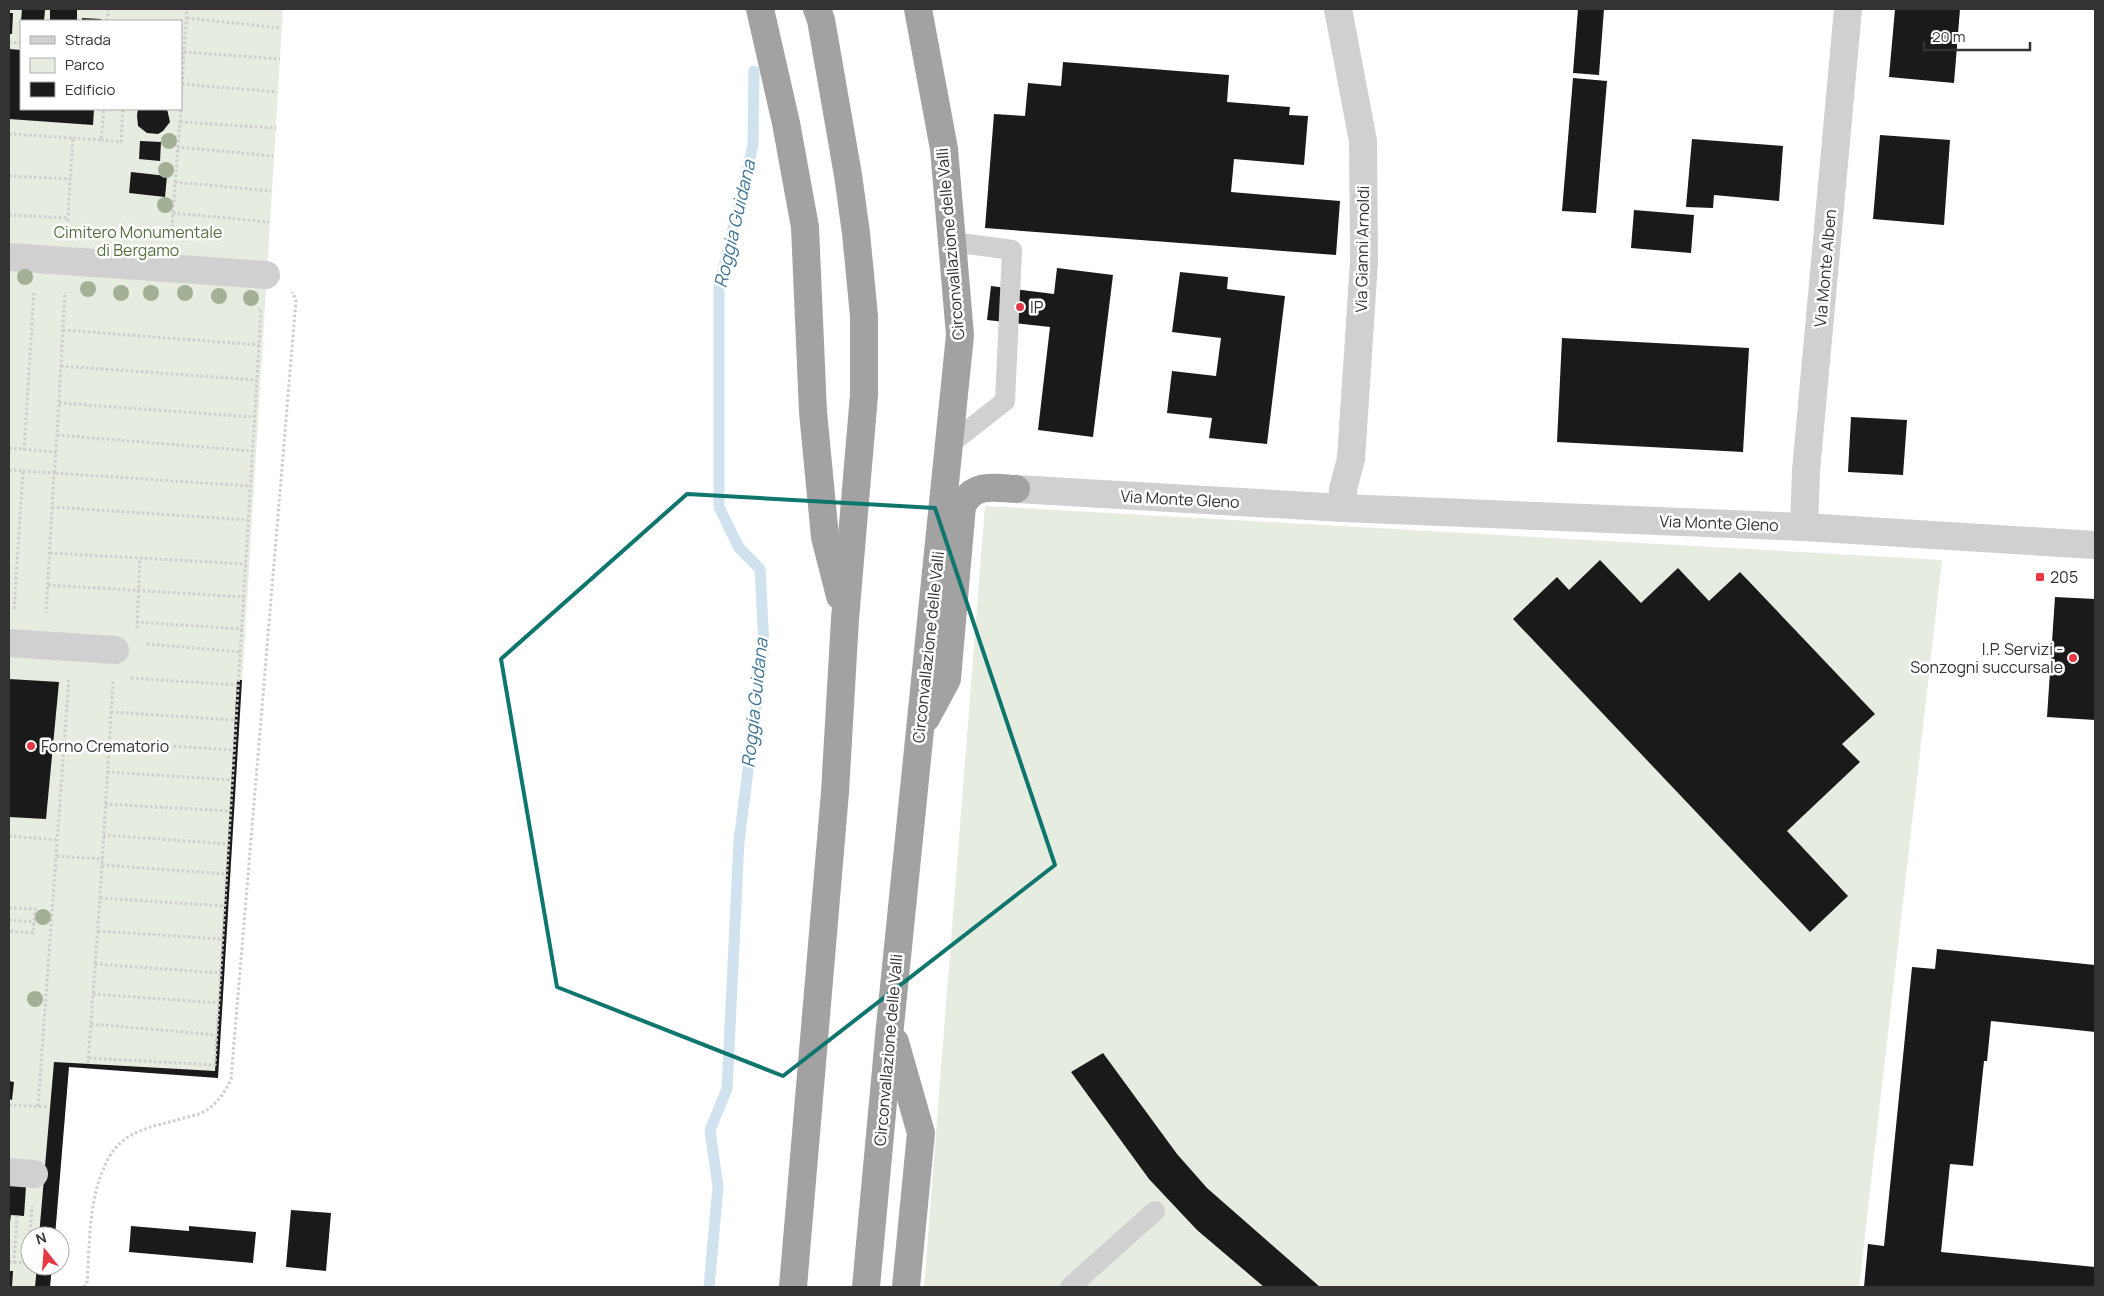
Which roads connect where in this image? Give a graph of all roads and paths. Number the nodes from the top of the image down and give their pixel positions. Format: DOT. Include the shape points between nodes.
graph roads {
  1 [pos="187,9"];
  2 [pos="753,9"];
  3 [pos="760,9"];
  4 [pos="817,9"];
  5 [pos="918,9"];
  6 [pos="1338,9"];
  7 [pos="1848,9"];
  8 [pos="187,18"];
  9 [pos="281,28"];
  10 [pos="184,52"];
  11 [pos="769,54"];
  12 [pos="280,59"];
  13 [pos="182,84"];
  14 [pos="277,92"];
  15 [pos="104,110"];
  16 [pos="124,110"];
  17 [pos="181,110"];
  18 [pos="180,122"];
  19 [pos="276,128"];
  20 [pos="9,134"];
  21 [pos="73,138"];
  22 [pos="101,140"];
  23 [pos="178,146"];
  24 [pos="273,156"];
  25 [pos="9,176"];
  26 [pos="70,179"];
  27 [pos="175,182"];
  28 [pos="271,191"];
  29 [pos="173,213"];
  30 [pos="68,218"];
  31 [pos="269,222"];
  32 [pos="952,242"];
  33 [pos="9,257"];
  34 [pos="36,258"];
  35 [pos="67,261"];
  36 [pos="169,268"];
  37 [pos="266,274"];
  38 [pos="261,309"];
  39 [pos="63,330"];
  40 [pos="259,345"];
  41 [pos="61,366"];
  42 [pos="257,380"];
  43 [pos="59,403"];
  44 [pos="254,417"];
  45 [pos="57,435"];
  46 [pos="949,445"];
  47 [pos="9,448"];
  48 [pos="24,450"];
  49 [pos="252,451"];
  50 [pos="56,452"];
  51 [pos="9,470"];
  52 [pos="23,471"];
  53 [pos="54,473"];
  54 [pos="250,486"];
  55 [pos="1016,489"];
  56 [pos="1343,499"];
  57 [pos="52,507"];
  58 [pos="248,520"];
  59 [pos="1804,527"];
  60 [pos="2095,545"];
  61 [pos="50,552"];
  62 [pos="140,558"];
  63 [pos="246,564"];
  64 [pos="48,585"];
  65 [pos="138,590"];
  66 [pos="244,597"];
  67 [pos="845,619"];
  68 [pos="128,621"];
  69 [pos="137,622"];
  70 [pos="242,629"];
  71 [pos="10,643"];
  72 [pos="44,646"];
  73 [pos="71,647"];
  74 [pos="241,652"];
  75 [pos="121,657"];
  76 [pos="237,685"];
  77 [pos="111,712"];
  78 [pos="235,720"];
  79 [pos="920,730"];
  80 [pos="109,742"];
  81 [pos="233,750"];
  82 [pos="107,772"];
  83 [pos="232,780"];
  84 [pos="105,804"];
  85 [pos="230,811"];
  86 [pos="103,835"];
  87 [pos="9,836"];
  88 [pos="58,840"];
  89 [pos="228,844"];
  90 [pos="57,856"];
  91 [pos="103,859"];
  92 [pos="102,865"];
  93 [pos="226,874"];
  94 [pos="100,898"];
  95 [pos="224,906"];
  96 [pos="9,908"];
  97 [pos="9,920"];
  98 [pos="35,922"];
  99 [pos="9,931"];
  100 [pos="98,931"];
  101 [pos="222,939"];
  102 [pos="96,964"];
  103 [pos="220,973"];
  104 [pos="93,994"];
  105 [pos="219,1003"];
  106 [pos="91,1024"];
  107 [pos="890,1026"];
  108 [pos="216,1035"];
  109 [pos="89,1058"];
  110 [pos="88,1063"];
  111 [pos="9,1105"];
  112 [pos="38,1106"];
  113 [pos="49,1107"];
  114 [pos="9,1113"];
  115 [pos="21,1173"];
  116 [pos="1155,1211"];
  117 [pos="17,1215"];
  118 [pos="26,1226"];
  119 [pos="9,1262"];
  120 [pos="14,1263"];
  121 [pos="20,1263"];
  122 [pos="84,1287"];
  123 [pos="793,1287"];
  124 [pos="866,1287"];
  125 [pos="906,1287"];
  126 [pos="1070,1287"];
  1 -- 8 [label="path"];
  2 -- 11 [label="highway"];
  3 -- 11 [label="highway"];
  4 -- 67 [label="highway" via="848,175 864,316 864,395"];
  5 -- 32 [label="highway, Circonvallazione delle Valli" via="944,150"];
  6 -- 56 [label="street, Via Gianni Arnoldi" via="1363,141 1364,262 1351,458"];
  7 -- 59 [label="street, Via Monte Alben" via="1806,471"];
  8 -- 9 [label="path"];
  8 -- 10 [label="path"];
  10 -- 12 [label="path"];
  10 -- 13 [label="path"];
  11 -- 67 [label="highway" via="786,123 805,227 814,412 825,537"];
  13 -- 14 [label="path"];
  15 -- 22 [label="path"];
  16 -- 22 [label="path" via="121,142"];
  17 -- 18 [label="path"];
  18 -- 19 [label="path"];
  18 -- 23 [label="path"];
  20 -- 21 [label="path"];
  21 -- 22 [label="path"];
  21 -- 26 [label="path"];
  23 -- 24 [label="path"];
  23 -- 27 [label="path"];
  25 -- 26 [label="path"];
  26 -- 30 [label="path"];
  27 -- 28 [label="path"];
  27 -- 29 [label="path"];
  29 -- 31 [label="path"];
  29 -- 36 [label="path"];
  32 -- 46 [label="highway, Circonvallazione delle Valli" via="960,335"];
  32 -- 46 [label="lane" via="1012,250 1004,401"];
  33 -- 34 [label="street"];
  34 -- 35 [label="street"];
  34 -- 48 [label="path"];
  35 -- 36 [label="street"];
  35 -- 39 [label="path"];
  36 -- 37 [label="street"];
  37 -- 122 [label="path" via="290,288 296,300 231,1079 227,1089 204,1112 133,1133 108,1159 92,1207 87,1284"];
  38 -- 40 [label="path"];
  39 -- 40 [label="path"];
  39 -- 41 [label="path"];
  40 -- 42 [label="path"];
  41 -- 42 [label="path"];
  41 -- 43 [label="path"];
  42 -- 44 [label="path"];
  43 -- 44 [label="path"];
  43 -- 45 [label="path"];
  44 -- 49 [label="path"];
  45 -- 49 [label="path"];
  45 -- 50 [label="path"];
  46 -- 79 [label="highway, Circonvallazione delle Valli"];
  47 -- 48 [label="path"];
  48 -- 50 [label="path"];
  49 -- 54 [label="path"];
  50 -- 53 [label="path"];
  51 -- 52 [label="path"];
  52 -- 53 [label="path"];
  52 -- 71 [label="path"];
  53 -- 54 [label="path"];
  53 -- 57 [label="path"];
  54 -- 58 [label="path"];
  55 -- 56 [label="street, Via Monte Gleno"];
  55 -- 79 [label="highway" via="985,488 967,496 962,506 947,679"];
  56 -- 59 [label="street, Via Monte Gleno"];
  57 -- 58 [label="path"];
  57 -- 61 [label="path"];
  58 -- 63 [label="path"];
  59 -- 60 [label="street, Via Monte Gleno"];
  61 -- 62 [label="path"];
  61 -- 64 [label="path"];
  62 -- 63 [label="path"];
  62 -- 65 [label="path"];
  63 -- 66 [label="path"];
  64 -- 65 [label="path"];
  64 -- 72 [label="path"];
  65 -- 66 [label="path"];
  65 -- 69 [label="path"];
  66 -- 70 [label="path"];
  67 -- 123 [label="highway" via="834,802"];
  68 -- 69 [label="path"];
  69 -- 70 [label="path"];
  69 -- 75 [label="path"];
  70 -- 74 [label="path"];
  71 -- 72 [label="street"];
  72 -- 73 [label="street"];
  73 -- 75 [label="street"];
  73 -- 88 [label="path"];
  74 -- 75 [label="path"];
  74 -- 76 [label="path"];
  75 -- 76 [label="path"];
  75 -- 77 [label="path"];
  76 -- 78 [label="path"];
  77 -- 78 [label="path"];
  77 -- 80 [label="path"];
  78 -- 81 [label="path"];
  79 -- 107 [label="highway, Circonvallazione delle Valli"];
  80 -- 81 [label="path"];
  80 -- 82 [label="path"];
  81 -- 83 [label="path"];
  82 -- 83 [label="path"];
  82 -- 84 [label="path"];
  83 -- 85 [label="path"];
  84 -- 85 [label="path"];
  84 -- 86 [label="path"];
  85 -- 89 [label="path"];
  86 -- 89 [label="path"];
  86 -- 91 [label="path"];
  87 -- 88 [label="path"];
  88 -- 90 [label="path"];
  89 -- 93 [label="path"];
  90 -- 91 [label="path"];
  90 -- 112 [label="path"];
  91 -- 92 [label="path"];
  92 -- 93 [label="path"];
  92 -- 94 [label="path"];
  93 -- 95 [label="path"];
  94 -- 95 [label="path"];
  94 -- 100 [label="path"];
  95 -- 101 [label="path"];
  96 -- 98 [label="path" via="34,909"];
  97 -- 98 [label="path"];
  98 -- 99 [label="path" via="33,933"];
  100 -- 101 [label="path"];
  100 -- 102 [label="path"];
  101 -- 103 [label="path"];
  102 -- 103 [label="path"];
  102 -- 104 [label="path"];
  103 -- 105 [label="path"];
  104 -- 105 [label="path"];
  104 -- 106 [label="path"];
  105 -- 108 [label="path"];
  106 -- 108 [label="path"];
  106 -- 109 [label="path"];
  107 -- 124 [label="highway, Circonvallazione delle Valli"];
  107 -- 125 [label="highway" via="921,1133"];
  108 -- 109 [label="path" via="215,1066"];
  109 -- 110 [label="path"];
  111 -- 112 [label="path"];
  111 -- 114 [label="path"];
  112 -- 113 [label="path"];
  115 -- 118 [label="path"];
  116 -- 126 [label="lane"];
  117 -- 120 [label="path"];
  119 -- 120 [label="path"];
  120 -- 121 [label="path"];
}
